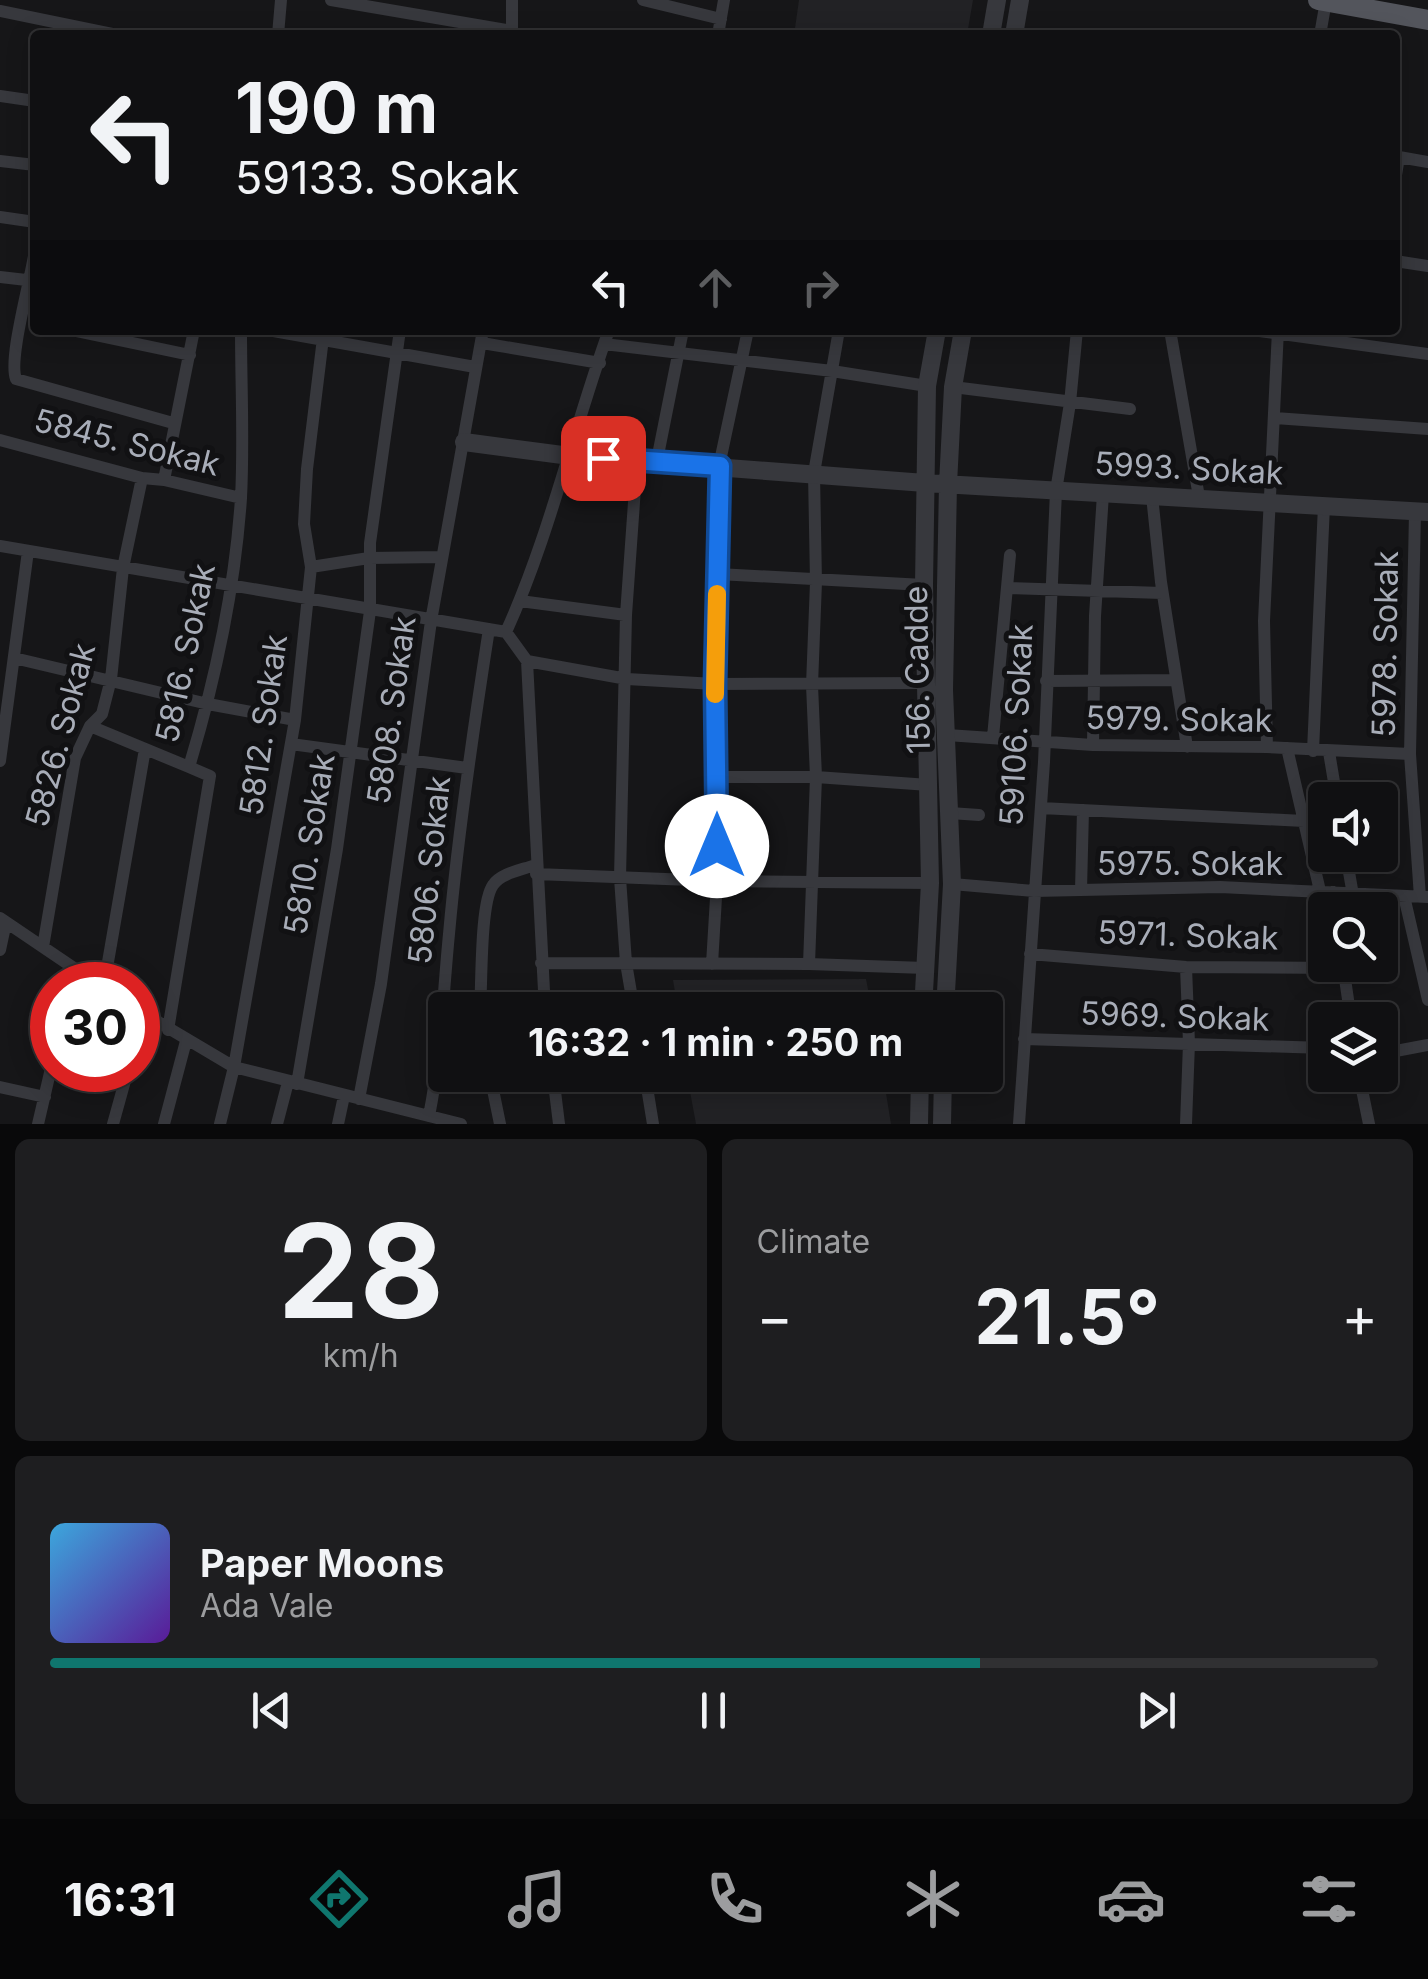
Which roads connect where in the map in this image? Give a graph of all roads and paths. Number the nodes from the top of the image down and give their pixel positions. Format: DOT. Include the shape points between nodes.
graph roads {
  1 [pos="281,0"];
  2 [pos="331,0"];
  3 [pos="512,0"];
  4 [pos="643,0"];
  5 [pos="724,0"];
  6 [pos="997,0"];
  7 [pos="1020,0"];
  8 [pos="1322,1"];
  9 [pos="0,10"];
  10 [pos="721,18"];
  11 [pos="1428,20"];
  12 [pos="94,30"];
  13 [pos="278,30"];
  14 [pos="496,30"];
  15 [pos="512,30"];
  16 [pos="719,30"];
  17 [pos="992,30"];
  18 [pos="1015,30"];
  19 [pos="1320,30"];
  20 [pos="0,96"];
  21 [pos="30,100"];
  22 [pos="1400,157"];
  23 [pos="0,162"];
  24 [pos="1428,162"];
  25 [pos="30,165"];
  26 [pos="0,216"];
  27 [pos="30,221"];
  28 [pos="1400,262"];
  29 [pos="1428,266"];
  30 [pos="0,276"];
  31 [pos="30,281"];
  32 [pos="29,321"];
  33 [pos="95,335"];
  34 [pos="193,335"];
  35 [pos="241,335"];
  36 [pos="324,335"];
  37 [pos="399,335"];
  38 [pos="682,335"];
  39 [pos="747,335"];
  40 [pos="838,335"];
  41 [pos="936,335"];
  42 [pos="962,335"];
  43 [pos="1077,335"];
  44 [pos="1171,335"];
  45 [pos="1278,335"];
  46 [pos="1298,335"];
  47 [pos="482,336"];
  48 [pos="606,337"];
  49 [pos="679,351"];
  50 [pos="396,353"];
  51 [pos="1428,354"];
  52 [pos="190,355"];
  53 [pos="742,360"];
  54 [pos="600,363"];
  55 [pos="475,367"];
  56 [pos="832,371"];
  57 [pos="926,386"];
  58 [pos="953,388"];
  59 [pos="1070,403"];
  60 [pos="1130,410"];
  61 [pos="1276,418"];
  62 [pos="173,423"];
  63 [pos="1428,430"];
  64 [pos="0,440"];
  65 [pos="464,442"];
  66 [pos="570,456"];
  67 [pos="636,460"];
  68 [pos="657,460"];
  69 [pos="720,466"];
  70 [pos="814,472"];
  71 [pos="142,478"];
  72 [pos="164,480"];
  73 [pos="925,482"];
  74 [pos="948,484"];
  75 [pos="1056,490"];
  76 [pos="1102,494"];
  77 [pos="1152,496"];
  78 [pos="1198,496"];
  79 [pos="240,498"];
  80 [pos="1268,502"];
  81 [pos="1324,505"];
  82 [pos="1422,512"];
  83 [pos="0,546"];
  84 [pos="28,551"];
  85 [pos="1010,555"];
  86 [pos="442,557"];
  87 [pos="369,558"];
  88 [pos="311,567"];
  89 [pos="123,568"];
  90 [pos="718,574"];
  91 [pos="816,582"];
  92 [pos="924,585"];
  93 [pos="230,586"];
  94 [pos="1006,588"];
  95 [pos="1421,589"];
  96 [pos="1051,590"];
  97 [pos="1096,591"];
  98 [pos="1162,593"];
  99 [pos="309,600"];
  100 [pos="520,601"];
  101 [pos="370,611"];
  102 [pos="626,615"];
  103 [pos="431,621"];
  104 [pos="489,630"];
  105 [pos="506,632"];
  106 [pos="1421,640"];
  107 [pos="14,658"];
  108 [pos="527,661"];
  109 [pos="111,679"];
  110 [pos="627,679"];
  111 [pos="1176,680"];
  112 [pos="1046,681"];
  113 [pos="1094,682"];
  114 [pos="925,683"];
  115 [pos="715,684"];
  116 [pos="812,685"];
  117 [pos="208,704"];
  118 [pos="295,720"];
  119 [pos="90,726"];
  120 [pos="947,735"];
  121 [pos="993,737"];
  122 [pos="1043,742"];
  123 [pos="291,744"];
  124 [pos="1093,745"];
  125 [pos="1187,747"];
  126 [pos="1267,747"];
  127 [pos="1286,748"];
  128 [pos="145,749"];
  129 [pos="1313,751"];
  130 [pos="351,752"];
  131 [pos="1328,752"];
  132 [pos="1410,754"];
  133 [pos="412,760"];
  134 [pos="0,761"];
  135 [pos="189,767"];
  136 [pos="467,768"];
  137 [pos="718,777"];
  138 [pos="816,777"];
  139 [pos="1334,782"];
  140 [pos="929,785"];
  141 [pos="1040,808"];
  142 [pos="1084,810"];
  143 [pos="950,814"];
  144 [pos="978,815"];
  145 [pos="1304,821"];
  146 [pos="535,870"];
  147 [pos="620,878"];
  148 [pos="814,880"];
  149 [pos="717,881"];
  150 [pos="930,883"];
  151 [pos="952,884"];
  152 [pos="1080,890"];
  153 [pos="1034,891"];
  154 [pos="1326,892"];
  155 [pos="1398,896"];
  156 [pos="1404,896"];
  157 [pos="1424,897"];
  158 [pos="3,920"];
  159 [pos="42,947"];
  160 [pos="0,950"];
  161 [pos="1030,954"];
  162 [pos="64,962"];
  163 [pos="105,962"];
  164 [pos="626,963"];
  165 [pos="540,964"];
  166 [pos="712,964"];
  167 [pos="809,964"];
  168 [pos="1308,966"];
  169 [pos="1186,967"];
  170 [pos="925,968"];
  171 [pos="1426,980"];
  172 [pos="481,992"];
  173 [pos="543,992"];
  174 [pos="631,992"];
  175 [pos="924,992"];
  176 [pos="946,992"];
  177 [pos="1428,1000"];
  178 [pos="160,1025"];
  179 [pos="168,1030"];
  180 [pos="1024,1039"];
  181 [pos="186,1041"];
  182 [pos="1189,1045"];
  183 [pos="1428,1045"];
  184 [pos="1308,1048"];
  185 [pos="1398,1051"];
  186 [pos="234,1067"];
  187 [pos="292,1083"];
  188 [pos="0,1087"];
  189 [pos="45,1092"];
  190 [pos="122,1092"];
  191 [pos="493,1092"];
  192 [pos="555,1092"];
  193 [pos="648,1092"];
  194 [pos="920,1092"];
  195 [pos="943,1092"];
  196 [pos="1362,1092"];
  197 [pos="344,1096"];
  198 [pos="44,1097"];
  199 [pos="359,1099"];
  200 [pos="430,1116"];
  201 [pos="410,1118"];
  202 [pos="38,1124"];
  203 [pos="113,1124"];
  204 [pos="164,1124"];
  205 [pos="220,1124"];
  206 [pos="278,1124"];
  207 [pos="338,1124"];
  208 [pos="460,1124"];
  209 [pos="500,1124"];
  210 [pos="559,1124"];
  211 [pos="653,1124"];
  212 [pos="919,1124"];
  213 [pos="942,1124"];
  214 [pos="1019,1124"];
  215 [pos="1186,1124"];
  216 [pos="1369,1124"];
  1 -- 13 [label="street"];
  2 -- 14 [label="street"];
  3 -- 15 [label="street"];
  4 -- 10 [label="street"];
  5 -- 10 [label="street"];
  6 -- 17 [label="street"];
  7 -- 18 [label="street"];
  8 -- 11 [label="main road"];
  8 -- 19 [label="street"];
  9 -- 12 [label="street"];
  10 -- 16 [label="street"];
  20 -- 21 [label="street"];
  22 -- 24 [label="street"];
  23 -- 25 [label="street"];
  26 -- 27 [label="street"];
  28 -- 29 [label="street"];
  30 -- 31 [label="street"];
  32 -- 62 [label="street" via="14,349 16,379"];
  33 -- 52 [label="street"];
  34 -- 52 [label="street"];
  35 -- 79 [label="street, 5816. Sokak"];
  36 -- 50 [label="street"];
  36 -- 88 [label="street, 5812. Sokak" via="306,488"];
  37 -- 50 [label="street"];
  38 -- 49 [label="street"];
  39 -- 53 [label="street"];
  40 -- 56 [label="street"];
  41 -- 57 [label="street, 156. Cadde"];
  42 -- 58 [label="street, 156. Cadde"];
  43 -- 59 [label="street, 59106. Sokak"];
  44 -- 78 [label="street"];
  45 -- 61 [label="street"];
  46 -- 51 [label="street"];
  47 -- 54 [label="street"];
  47 -- 55 [label="street, 5808. Sokak"];
  48 -- 49 [label="street"];
  48 -- 54 [label="street"];
  49 -- 53 [label="street"];
  49 -- 68 [label="street"];
  50 -- 55 [label="street"];
  50 -- 87 [label="street, 5810. Sokak"];
  52 -- 62 [label="street"];
  53 -- 56 [label="street"];
  53 -- 69 [label="street"];
  54 -- 66 [label="street"];
  55 -- 65 [label="street, 5808. Sokak"];
  56 -- 57 [label="street"];
  56 -- 70 [label="street"];
  57 -- 73 [label="street, 156. Cadde"];
  58 -- 59 [label="street"];
  58 -- 74 [label="street, 156. Cadde"];
  59 -- 60 [label="street"];
  59 -- 75 [label="street, 59106. Sokak"];
  61 -- 63 [label="street"];
  61 -- 80 [label="street"];
  62 -- 72 [label="street"];
  64 -- 71 [label="street, 5845. Sokak"];
  65 -- 66 [label="street, 5993. Sokak"];
  65 -- 86 [label="street, 5808. Sokak"];
  66 -- 67 [label="street, 5993. Sokak"];
  66 -- 100 [label="street"];
  67 -- 68 [label="street, 5993. Sokak"];
  67 -- 102 [label="street"];
  68 -- 69 [label="street, 5993. Sokak"];
  69 -- 70 [label="street, 5993. Sokak"];
  69 -- 90 [label="street"];
  70 -- 73 [label="street, 5993. Sokak"];
  70 -- 91 [label="street"];
  71 -- 72 [label="street, 5845. Sokak"];
  71 -- 89 [label="street, 5826. Sokak"];
  72 -- 79 [label="street, 5845. Sokak"];
  73 -- 74 [label="street, 5993. Sokak"];
  73 -- 92 [label="street, 156. Cadde"];
  74 -- 75 [label="street, 5993. Sokak"];
  74 -- 120 [label="street, 156. Cadde"];
  75 -- 76 [label="street, 5993. Sokak"];
  75 -- 96 [label="street, 59106. Sokak"];
  76 -- 77 [label="street, 5993. Sokak"];
  76 -- 97 [label="street"];
  77 -- 78 [label="street, 5993. Sokak"];
  77 -- 98 [label="street"];
  78 -- 80 [label="street, 5993. Sokak"];
  79 -- 93 [label="street, 5816. Sokak"];
  80 -- 81 [label="street, 5993. Sokak"];
  80 -- 126 [label="street"];
  81 -- 82 [label="street, 5993. Sokak"];
  81 -- 129 [label="street"];
  82 -- 95 [label="street, 5978. Sokak"];
  83 -- 84 [label="street"];
  84 -- 89 [label="street"];
  84 -- 107 [label="street"];
  85 -- 94 [label="street"];
  86 -- 87 [label="street"];
  86 -- 103 [label="street, 5808. Sokak"];
  87 -- 88 [label="street"];
  87 -- 101 [label="street, 5810. Sokak"];
  88 -- 99 [label="street, 5812. Sokak"];
  89 -- 93 [label="street"];
  89 -- 109 [label="street, 5826. Sokak"];
  90 -- 91 [label="street"];
  90 -- 115 [label="street"];
  91 -- 92 [label="street"];
  91 -- 116 [label="street"];
  92 -- 114 [label="street, 156. Cadde"];
  93 -- 99 [label="street"];
  93 -- 117 [label="street, 5816. Sokak"];
  94 -- 96 [label="street"];
  94 -- 121 [label="street"];
  95 -- 106 [label="street, 5978. Sokak"];
  96 -- 97 [label="street"];
  96 -- 112 [label="street, 59106. Sokak"];
  97 -- 98 [label="street"];
  97 -- 113 [label="street"];
  98 -- 111 [label="street"];
  99 -- 101 [label="street"];
  99 -- 118 [label="street, 5812. Sokak"];
  100 -- 102 [label="street"];
  100 -- 105 [label="street"];
  101 -- 103 [label="street"];
  101 -- 130 [label="street, 5810. Sokak"];
  102 -- 110 [label="street"];
  103 -- 104 [label="street"];
  103 -- 133 [label="street, 5808. Sokak"];
  104 -- 105 [label="street"];
  104 -- 136 [label="street, 5806. Sokak"];
  105 -- 108 [label="street"];
  106 -- 132 [label="street, 5978. Sokak"];
  107 -- 109 [label="street"];
  107 -- 134 [label="street"];
  108 -- 110 [label="street"];
  108 -- 146 [label="street"];
  109 -- 117 [label="street"];
  109 -- 119 [label="street, 5826. Sokak" via="102,714"];
  110 -- 115 [label="street"];
  110 -- 147 [label="street"];
  111 -- 113 [label="street"];
  111 -- 125 [label="street"];
  112 -- 113 [label="street"];
  112 -- 122 [label="street, 59106. Sokak"];
  113 -- 124 [label="street"];
  114 -- 116 [label="street"];
  114 -- 140 [label="street, 156. Cadde"];
  115 -- 116 [label="street"];
  115 -- 137 [label="street"];
  116 -- 138 [label="street"];
  117 -- 118 [label="street"];
  117 -- 135 [label="street, 5816. Sokak"];
  118 -- 123 [label="street, 5812. Sokak"];
  119 -- 128 [label="street"];
  119 -- 159 [label="street, 5826. Sokak" via="63,813"];
  120 -- 121 [label="street, 5979. Sokak"];
  120 -- 143 [label="street, 156. Cadde"];
  121 -- 122 [label="street, 5979. Sokak"];
  122 -- 124 [label="street, 5979. Sokak"];
  122 -- 141 [label="street, 59106. Sokak"];
  123 -- 130 [label="street"];
  123 -- 186 [label="street, 5812. Sokak"];
  124 -- 125 [label="street, 5979. Sokak"];
  125 -- 126 [label="street, 5979. Sokak"];
  126 -- 127 [label="street, 5979. Sokak"];
  127 -- 129 [label="street, 5979. Sokak"];
  127 -- 145 [label="street"];
  128 -- 135 [label="street"];
  128 -- 163 [label="street"];
  129 -- 131 [label="street, 5979. Sokak"];
  130 -- 133 [label="street"];
  130 -- 187 [label="street, 5810. Sokak"];
  131 -- 132 [label="street, 5979. Sokak"];
  131 -- 139 [label="street"];
  132 -- 157 [label="street, 5978. Sokak"];
  133 -- 136 [label="street"];
  133 -- 199 [label="street, 5808. Sokak"];
  135 -- 179 [label="street, 5816. Sokak" via="210,776"];
  136 -- 200 [label="street, 5806. Sokak"];
  137 -- 138 [label="street"];
  137 -- 149 [label="street"];
  138 -- 140 [label="street"];
  138 -- 148 [label="street"];
  140 -- 150 [label="street, 156. Cadde"];
  141 -- 142 [label="street"];
  141 -- 153 [label="street, 59106. Sokak"];
  142 -- 145 [label="street"];
  142 -- 152 [label="street"];
  143 -- 144 [label="street"];
  143 -- 151 [label="street, 156. Cadde"];
  145 -- 154 [label="street"];
  146 -- 147 [label="street"];
  146 -- 165 [label="street"];
  146 -- 172 [label="street" via="491,886"];
  147 -- 149 [label="street"];
  147 -- 164 [label="street"];
  148 -- 149 [label="street"];
  148 -- 150 [label="street"];
  148 -- 167 [label="street"];
  149 -- 166 [label="street"];
  150 -- 170 [label="street, 156. Cadde"];
  151 -- 153 [label="street, 5975. Sokak"];
  151 -- 176 [label="street, 156. Cadde"];
  152 -- 153 [label="street, 5975. Sokak"];
  152 -- 154 [label="street, 5975. Sokak"];
  153 -- 161 [label="street, 59106. Sokak"];
  155 -- 156 [label="street, 5975. Sokak"];
  156 -- 157 [label="street, 5975. Sokak"];
  156 -- 171 [label="street"];
  158 -- 159 [label="street"];
  158 -- 160 [label="street"];
  159 -- 162 [label="street"];
  161 -- 169 [label="street, 5971. Sokak"];
  161 -- 180 [label="street, 59106. Sokak"];
  164 -- 165 [label="street"];
  164 -- 166 [label="street"];
  164 -- 174 [label="street"];
  165 -- 173 [label="street"];
  166 -- 167 [label="street"];
  167 -- 170 [label="street"];
  168 -- 169 [label="street, 5971. Sokak"];
  169 -- 182 [label="street"];
  170 -- 175 [label="street, 156. Cadde"];
  171 -- 177 [label="street"];
  178 -- 179 [label="street"];
  179 -- 181 [label="street"];
  180 -- 182 [label="street, 5969. Sokak"];
  180 -- 214 [label="street, 59106. Sokak"];
  181 -- 186 [label="street"];
  181 -- 204 [label="street"];
  182 -- 184 [label="street, 5969. Sokak"];
  182 -- 215 [label="street"];
  183 -- 185 [label="street"];
  186 -- 187 [label="street"];
  186 -- 205 [label="street, 5812. Sokak"];
  187 -- 197 [label="street"];
  187 -- 206 [label="street, 5810. Sokak"];
  188 -- 198 [label="street"];
  189 -- 198 [label="street"];
  190 -- 203 [label="street"];
  191 -- 209 [label="street"];
  192 -- 210 [label="street"];
  193 -- 211 [label="street"];
  194 -- 212 [label="street"];
  195 -- 213 [label="street"];
  196 -- 216 [label="street"];
  197 -- 199 [label="street"];
  197 -- 207 [label="street"];
  198 -- 202 [label="street"];
  199 -- 201 [label="street"];
  200 -- 201 [label="street"];
  200 -- 208 [label="street"];
}
